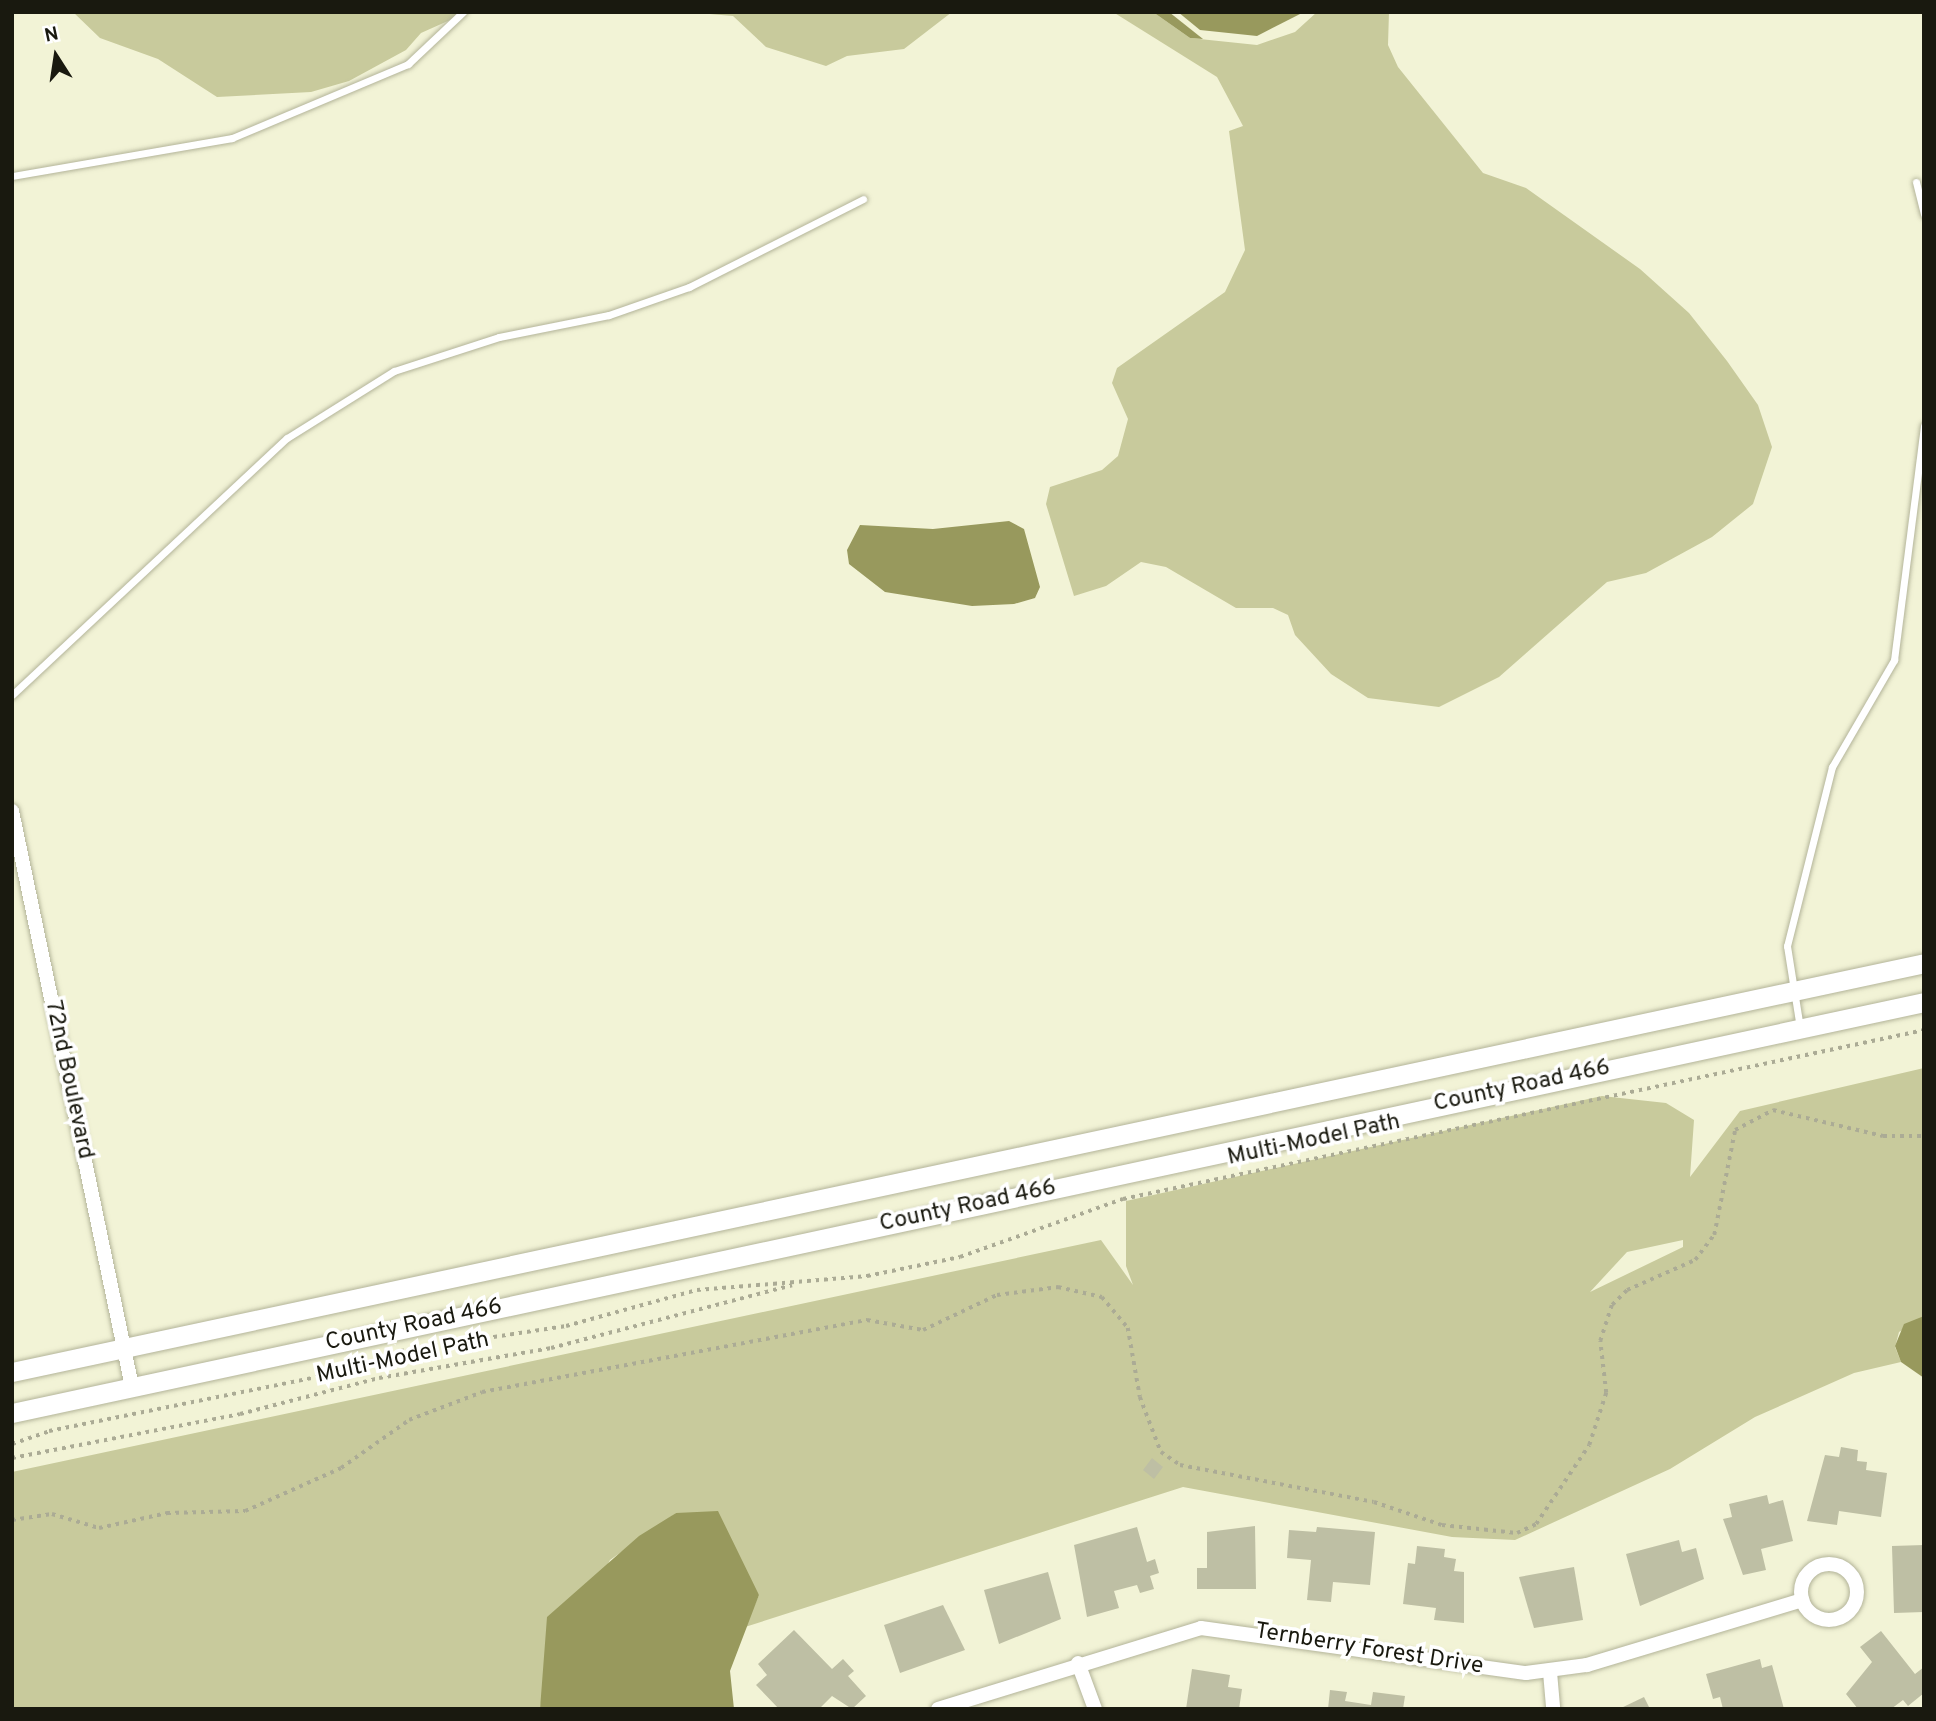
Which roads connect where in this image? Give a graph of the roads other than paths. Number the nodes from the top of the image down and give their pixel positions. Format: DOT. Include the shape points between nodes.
graph roads {
  1 [pos="463,12"];
  2 [pos="12,176"];
  3 [pos="1916,182"];
  4 [pos="863,199"];
  5 [pos="1924,214"];
  6 [pos="1924,426"];
  7 [pos="12,695"];
  8 [pos="12,811"];
  9 [pos="1924,963"];
  10 [pos="1793,992"];
  11 [pos="1924,1002"];
  12 [pos="1800,1028"];
  13 [pos="124,1349"];
  14 [pos="12,1372"];
  15 [pos="132,1387"];
  16 [pos="12,1413"];
  17 [pos="1802,1600"];
  18 [pos="1078,1663"];
  19 [pos="1550,1672"];
  20 [pos="938,1709"];
  21 [pos="1095,1709"];
  22 [pos="1553,1709"];
  1 -- 2 [label="lane" via="408,64 232,138"];
  3 -- 5 [label="lane"];
  4 -- 7 [label="lane" via="689,287 609,315 499,337 394,371 286,438"];
  6 -- 10 [label="lane" via="1894,660 1832,766 1787,946"];
  8 -- 13 [label="street, 72nd Boulevard"];
  9 -- 10 [label="main road, County Road 466"];
  10 -- 12 [label="lane"];
  10 -- 13 [label="main road, County Road 466"];
  11 -- 12 [label="main road, County Road 466"];
  12 -- 15 [label="main road, County Road 466"];
  13 -- 14 [label="main road, County Road 466"];
  13 -- 15 [label="street, 72nd Boulevard"];
  15 -- 16 [label="main road, County Road 466"];
  17 -- 17 [label="street" via="1802,1583 1821,1565 1839,1565 1857,1583 1856,1602 1842,1617 1814,1615"];
  17 -- 19 [label="street, Ternberry Forest Drive"];
  18 -- 19 [label="street, Ternberry Forest Drive" via="1177,1632 1225,1628 1496,1670"];
  18 -- 20 [label="street, Ternberry Forest Drive"];
  18 -- 21 [label="street"];
  19 -- 22 [label="street"];
}
